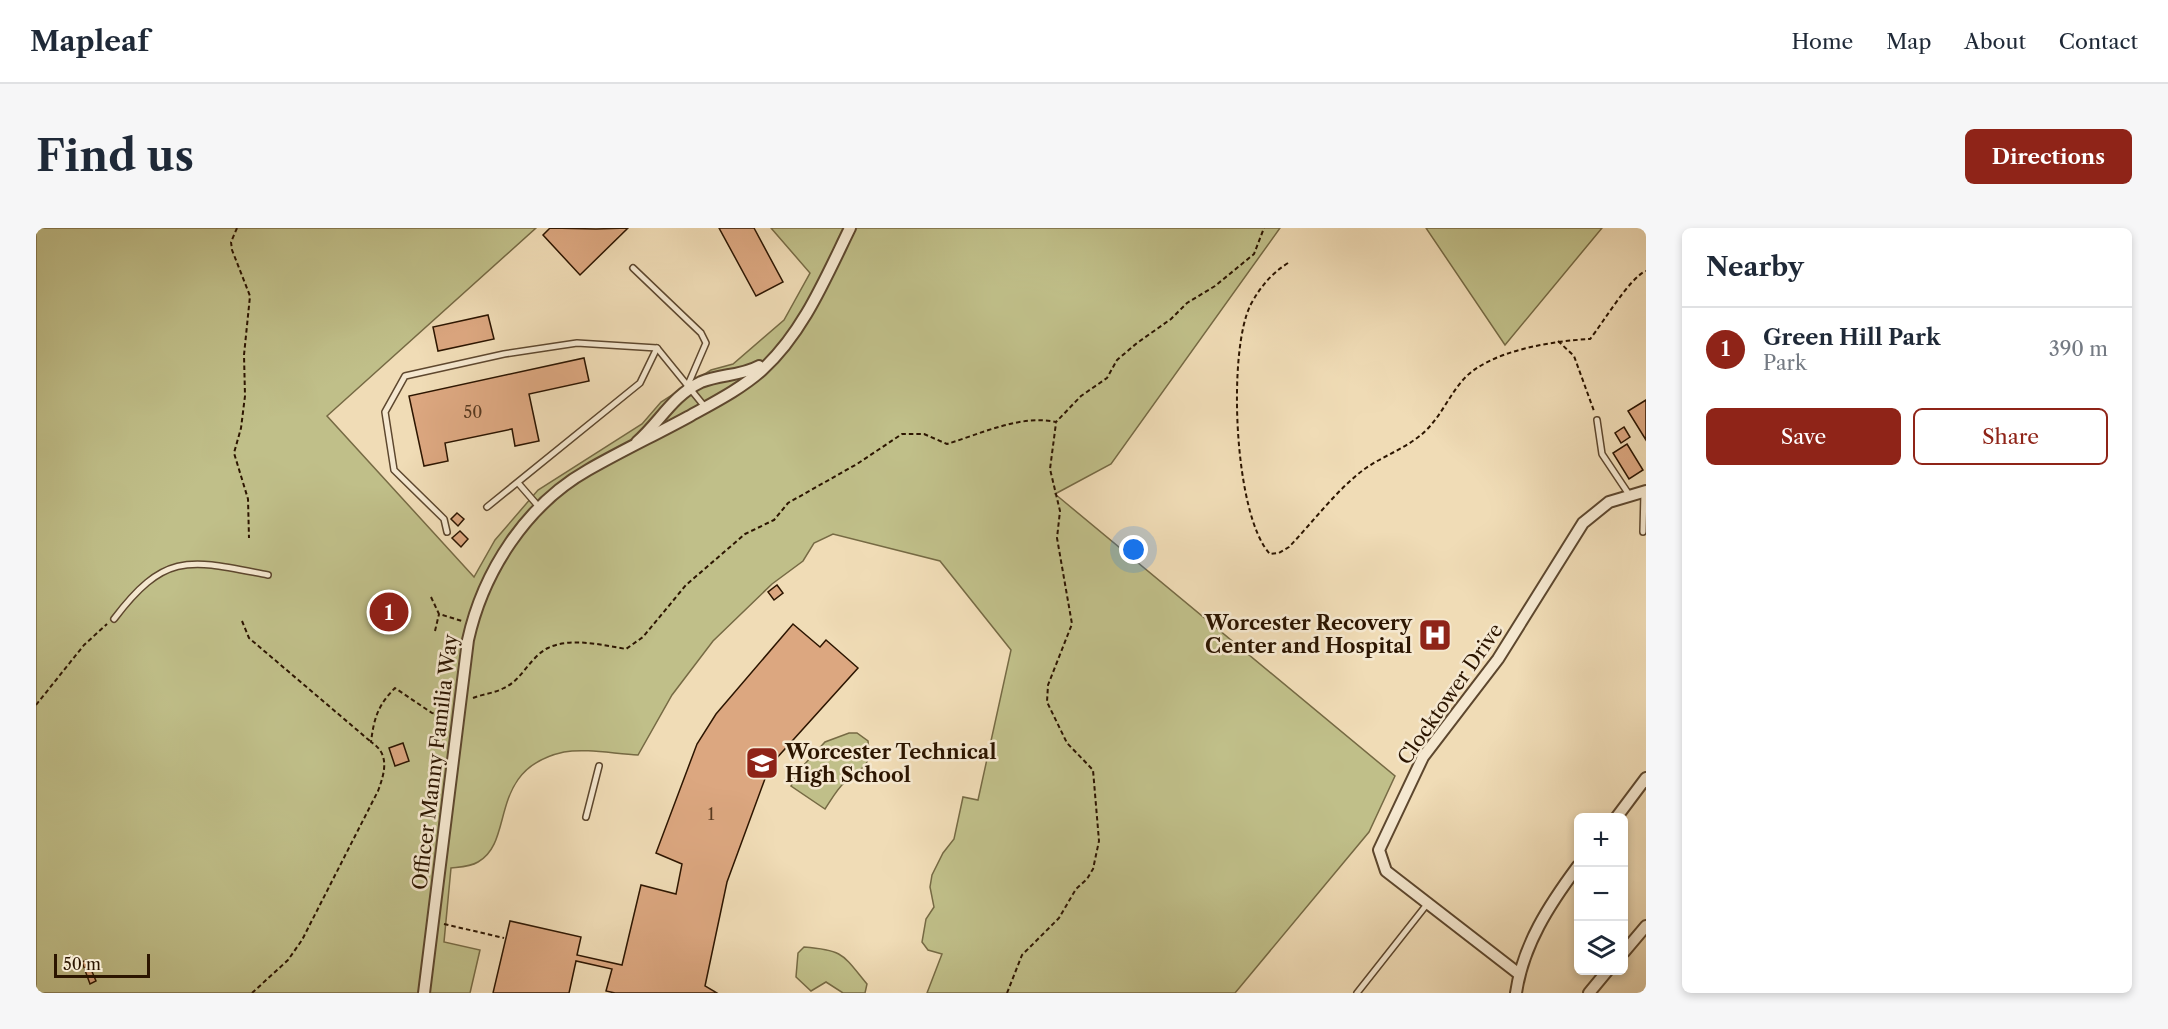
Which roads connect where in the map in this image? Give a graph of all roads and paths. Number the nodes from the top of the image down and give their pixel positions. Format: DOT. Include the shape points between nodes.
graph roads {
  1 [pos="237,228"];
  2 [pos="850,228"];
  3 [pos="1264,228"];
  4 [pos="1287,263"];
  5 [pos="633,268"];
  6 [pos="1646,271"];
  7 [pos="1558,341"];
  8 [pos="657,348"];
  9 [pos="771,361"];
  10 [pos="688,388"];
  11 [pos="705,407"];
  12 [pos="1597,420"];
  13 [pos="1056,422"];
  14 [pos="620,454"];
  15 [pos="519,484"];
  16 [pos="1645,492"];
  17 [pos="1630,496"];
  18 [pos="487,507"];
  19 [pos="539,507"];
  20 [pos="447,532"];
  21 [pos="1643,532"];
  22 [pos="249,538"];
  23 [pos="268,575"];
  24 [pos="431,597"];
  25 [pos="440,614"];
  26 [pos="114,619"];
  27 [pos="242,621"];
  28 [pos="471,623"];
  29 [pos="435,631"];
  30 [pos="458,704"];
  31 [pos="36,705"];
  32 [pos="371,742"];
  33 [pos="599,765"];
  34 [pos="1646,778"];
  35 [pos="1620,813"];
  36 [pos="586,817"];
  37 [pos="1577,867"];
  38 [pos="1428,903"];
  39 [pos="439,924"];
  40 [pos="1646,926"];
  41 [pos="504,938"];
  42 [pos="1628,946"];
  43 [pos="1519,974"];
  44 [pos="1604,975"];
  45 [pos="252,993"];
  46 [pos="424,993"];
  47 [pos="1007,993"];
  48 [pos="1357,993"];
  49 [pos="1516,993"];
  50 [pos="1589,993"];
  1 -- 22 [label="path" via="232,250 250,296 250,316 244,355 245,396 234,453 248,499"];
  2 -- 9 [label="street, Officer Manny Familia Way" via="806,313"];
  3 -- 13 [label="path" via="1254,254 1137,343 1117,360 1107,378 1081,396"];
  4 -- 7 [label="path" via="1270,275 1250,305 1237,370 1238,433 1252,520 1260,543 1270,554 1279,554 1289,547 1348,482 1419,437 1471,371"];
  5 -- 10 [label="lane" via="701,333 706,344"];
  6 -- 7 [label="path" via="1627,286 1590,339"];
  7 -- 12 [label="path" via="1574,356"];
  8 -- 10 [label="lane"];
  8 -- 15 [label="lane" via="640,383"];
  8 -- 20 [label="lane" via="577,343 405,376 385,412 394,470 444,519"];
  9 -- 10 [label="street, Officer Manny Familia Way"];
  9 -- 11 [label="street, Officer Manny Familia Way"];
  10 -- 11 [label="lane"];
  10 -- 14 [label="street, Officer Manny Familia Way" via="670,403 644,436"];
  11 -- 14 [label="street, Officer Manny Familia Way"];
  12 -- 17 [label="lane" via="1602,454"];
  13 -- 30 [label="path" via="1043,418 1013,424 947,444 924,434 902,434 788,503 774,520 745,534 686,585 643,637 626,649 595,644 549,648 532,659 505,688"];
  13 -- 47 [label="path" via="1050,469 1060,511 1057,538 1072,624 1048,685 1047,702 1068,744 1093,770 1099,841 1088,879 1076,889 1059,918 1022,955"];
  14 -- 19 [label="street, Officer Manny Familia Way" via="587,470"];
  15 -- 18 [label="lane"];
  15 -- 19 [label="lane"];
  16 -- 17 [label="street, Clocktower Drive"];
  16 -- 21 [label="lane"];
  17 -- 38 [label="street, Clocktower Drive" via="1609,502 1583,523 1498,659 1423,757 1379,850 1386,871"];
  19 -- 28 [label="street, Officer Manny Familia Way" via="499,560"];
  23 -- 26 [label="lane" via="215,564 186,564 144,583"];
  24 -- 25 [label="path"];
  25 -- 28 [label="path"];
  25 -- 29 [label="path"];
  26 -- 31 [label="path" via="84,645"];
  27 -- 32 [label="path" via="249,638"];
  28 -- 30 [label="street, Officer Manny Familia Way"];
  30 -- 32 [label="path" via="445,716 432,713 395,688 375,713"];
  30 -- 46 [label="street, Officer Manny Familia Way"];
  32 -- 45 [label="path" via="386,761 378,791 302,940 288,960"];
  33 -- 36 [label="lane"];
  34 -- 35 [label="street"];
  37 -- 43 [label="street" via="1540,923"];
  38 -- 43 [label="street, Clocktower Drive"];
  38 -- 48 [label="lane"];
  39 -- 41 [label="path"];
  40 -- 42 [label="street"];
  43 -- 49 [label="street"];
  44 -- 50 [label="street"];
}
